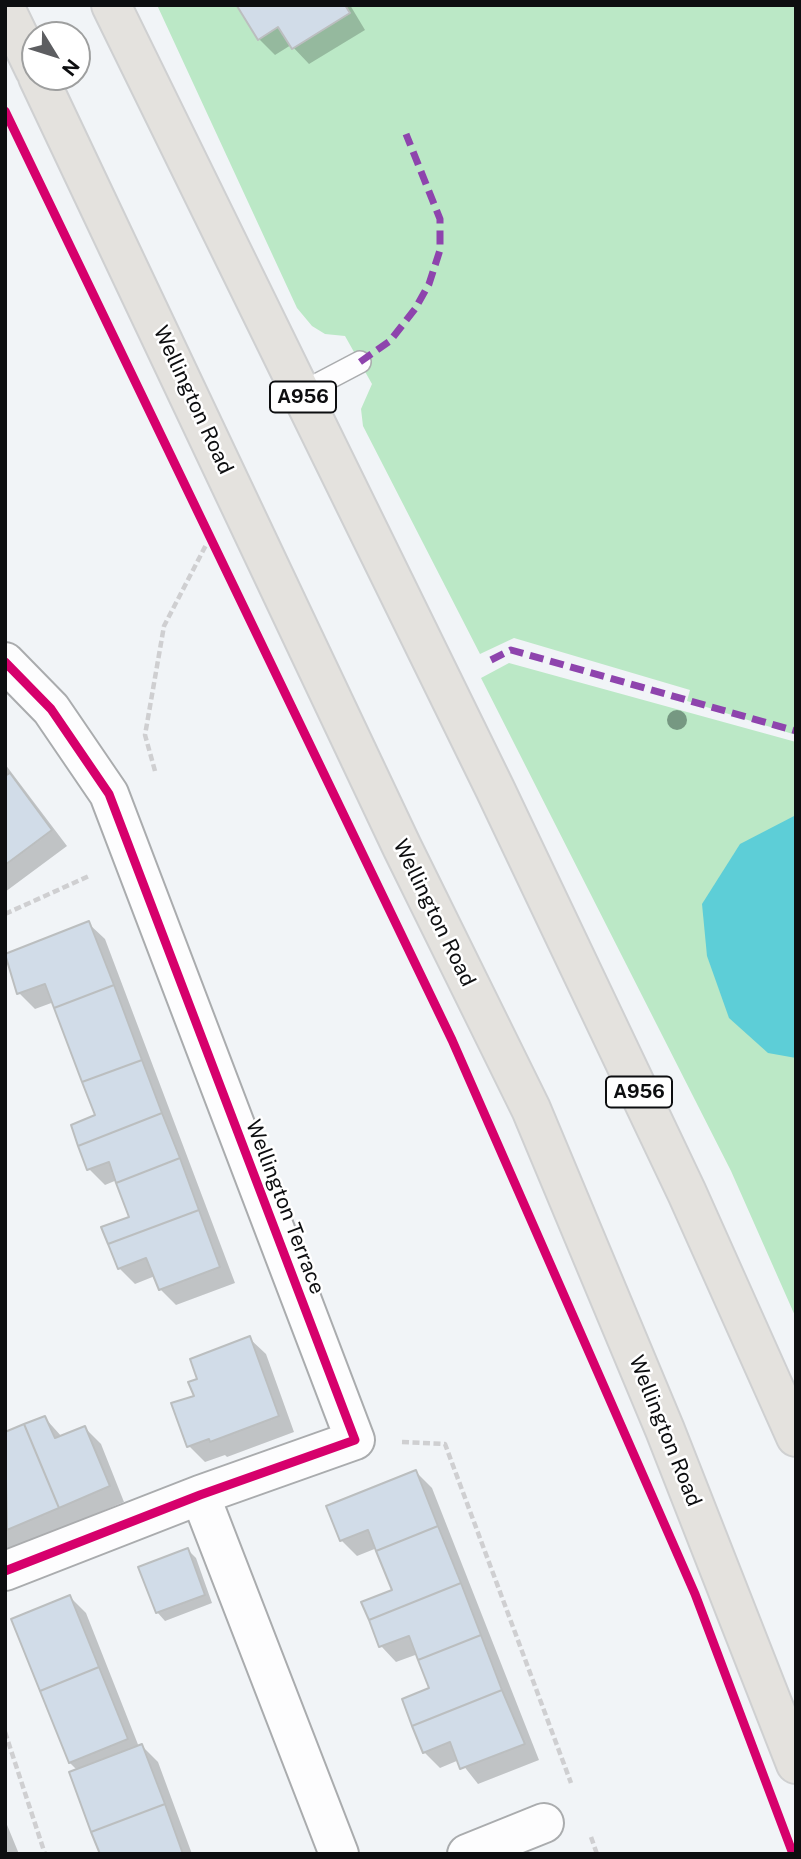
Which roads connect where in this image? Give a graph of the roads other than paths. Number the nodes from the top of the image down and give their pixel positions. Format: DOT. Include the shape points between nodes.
graph roads {
  1 [pos="111,5"];
  2 [pos="5,8"];
  3 [pos="21,41"];
  4 [pos="45,91"];
  5 [pos="360,362"];
  6 [pos="301,393"];
  7 [pos="5,662"];
  8 [pos="796,1437"];
  9 [pos="200,1495"];
  10 [pos="5,1571"];
  11 [pos="796,1764"];
  12 [pos="544,1823"];
  13 [pos="339,1854"];
  14 [pos="467,1854"];
  1 -- 6 [label="main road, A956"];
  2 -- 3 [label="main road"];
  4 -- 11 [label="main road, Wellington Road" via="531,1109 666,1430"];
  5 -- 6 [label="lane"];
  6 -- 8 [label="main road, A956" via="675,1168"];
  7 -- 9 [label="street, Wellington Terrace" via="51,709 108,794 355,1440"];
  9 -- 10 [label="street"];
  9 -- 13 [label="street"];
  12 -- 14 [label="street"];
}
